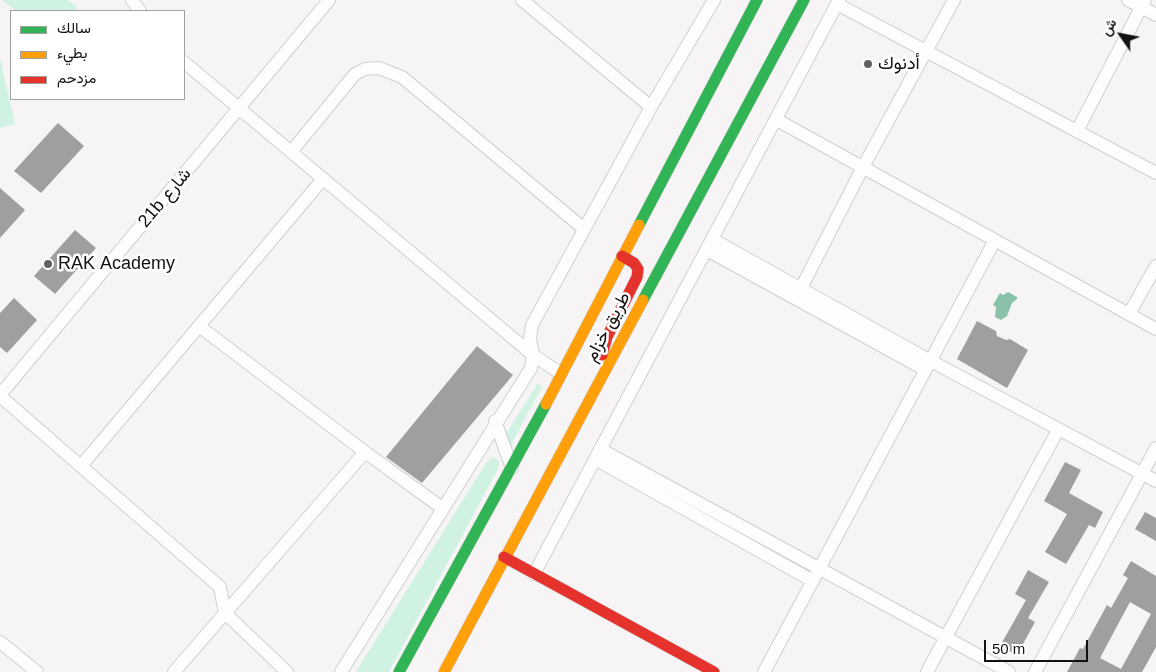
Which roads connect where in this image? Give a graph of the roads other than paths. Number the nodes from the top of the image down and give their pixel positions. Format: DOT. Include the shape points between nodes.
graph roads {
  1 [pos="311,0"];
  2 [pos="522,0"];
  3 [pos="714,0"];
  4 [pos="757,0"];
  5 [pos="804,0"];
  6 [pos="954,0"];
  7 [pos="1128,0"];
  8 [pos="838,2"];
  9 [pos="1143,3"];
  10 [pos="325,4"];
  11 [pos="1156,15"];
  12 [pos="927,52"];
  13 [pos="185,63"];
  14 [pos="651,108"];
  15 [pos="239,109"];
  16 [pos="777,120"];
  17 [pos="1077,131"];
  18 [pos="291,152"];
  19 [pos="863,167"];
  20 [pos="1156,173"];
  21 [pos="324,179"];
  22 [pos="583,228"];
  23 [pos="995,240"];
  24 [pos="709,244"];
  25 [pos="622,256"];
  26 [pos="1156,266"];
  27 [pos="798,293"];
  28 [pos="1129,314"];
  29 [pos="199,326"];
  30 [pos="1156,329"];
  31 [pos="533,355"];
  32 [pos="927,365"];
  33 [pos="560,374"];
  34 [pos="602,375"];
  35 [pos="0,395"];
  36 [pos="495,422"];
  37 [pos="1058,430"];
  38 [pos="1156,448"];
  39 [pos="364,452"];
  40 [pos="597,454"];
  41 [pos="81,466"];
  42 [pos="512,468"];
  43 [pos="1142,474"];
  44 [pos="1156,481"];
  45 [pos="442,508"];
  46 [pos="504,557"];
  47 [pos="819,569"];
  48 [pos="534,574"];
  49 [pos="813,580"];
  50 [pos="225,613"];
  51 [pos="424,624"];
  52 [pos="944,638"];
  53 [pos="0,642"];
  54 [pos="37,672"];
  55 [pos="174,672"];
  56 [pos="287,672"];
  57 [pos="341,672"];
  58 [pos="399,672"];
  59 [pos="414,672"];
  60 [pos="444,672"];
  61 [pos="714,672"];
  62 [pos="764,672"];
  63 [pos="926,672"];
  64 [pos="1009,672"];
  65 [pos="1035,672"];
  1 -- 10 [label="street"];
  2 -- 14 [label="street"];
  3 -- 14 [label="street"];
  4 -- 25 [label="main road, طريق خزام"];
  5 -- 34 [label="main road, طريق خزام"];
  6 -- 12 [label="street"];
  7 -- 9 [label="street"];
  8 -- 12 [label="street"];
  8 -- 16 [label="street"];
  9 -- 11 [label="street"];
  9 -- 17 [label="street"];
  10 -- 15 [label="street, 21b شارع"];
  12 -- 17 [label="street"];
  12 -- 19 [label="street"];
  13 -- 15 [label="street"];
  14 -- 22 [label="street"];
  15 -- 18 [label="street"];
  15 -- 35 [label="street, 21b شارع"];
  16 -- 19 [label="street"];
  16 -- 24 [label="street"];
  17 -- 20 [label="street"];
  18 -- 21 [label="street"];
  18 -- 22 [label="street" via="355,74 378,68 402,77"];
  19 -- 23 [label="street"];
  19 -- 27 [label="street"];
  21 -- 29 [label="street"];
  21 -- 31 [label="street"];
  22 -- 31 [label="street" via="532,326"];
  23 -- 28 [label="street"];
  23 -- 32 [label="street"];
  24 -- 27 [label="street"];
  24 -- 40 [label="street"];
  25 -- 33 [label="main road, طريق خزام"];
  25 -- 34 [label="main road" via="634,263 638,269 637,277 607,337 602,352"];
  26 -- 28 [label="street"];
  27 -- 32 [label="street"];
  28 -- 30 [label="street"];
  29 -- 39 [label="street"];
  29 -- 41 [label="street"];
  31 -- 33 [label="street"];
  31 -- 36 [label="street" via="530,368"];
  32 -- 37 [label="street"];
  32 -- 47 [label="street"];
  33 -- 42 [label="main road, طريق خزام"];
  34 -- 46 [label="main road, طريق خزام"];
  35 -- 41 [label="street"];
  36 -- 42 [label="street"];
  36 -- 45 [label="street"];
  37 -- 43 [label="street"];
  37 -- 52 [label="street"];
  38 -- 43 [label="street"];
  39 -- 45 [label="street"];
  39 -- 50 [label="street"];
  40 -- 47 [label="street"];
  40 -- 48 [label="street"];
  40 -- 49 [label="street"];
  41 -- 50 [label="street" via="220,587"];
  42 -- 51 [label="main road, طريق خزام"];
  43 -- 44 [label="street"];
  43 -- 65 [label="street"];
  45 -- 57 [label="street"];
  46 -- 48 [label="main road"];
  46 -- 60 [label="main road, طريق خزام"];
  47 -- 49 [label="street"];
  47 -- 52 [label="street"];
  48 -- 61 [label="main road"];
  49 -- 62 [label="street"];
  50 -- 55 [label="street"];
  50 -- 56 [label="street"];
  51 -- 58 [label="main road, طريق خزام"];
  51 -- 59 [label="main road"];
  52 -- 63 [label="street"];
  52 -- 64 [label="street"];
  53 -- 54 [label="street"];
}
